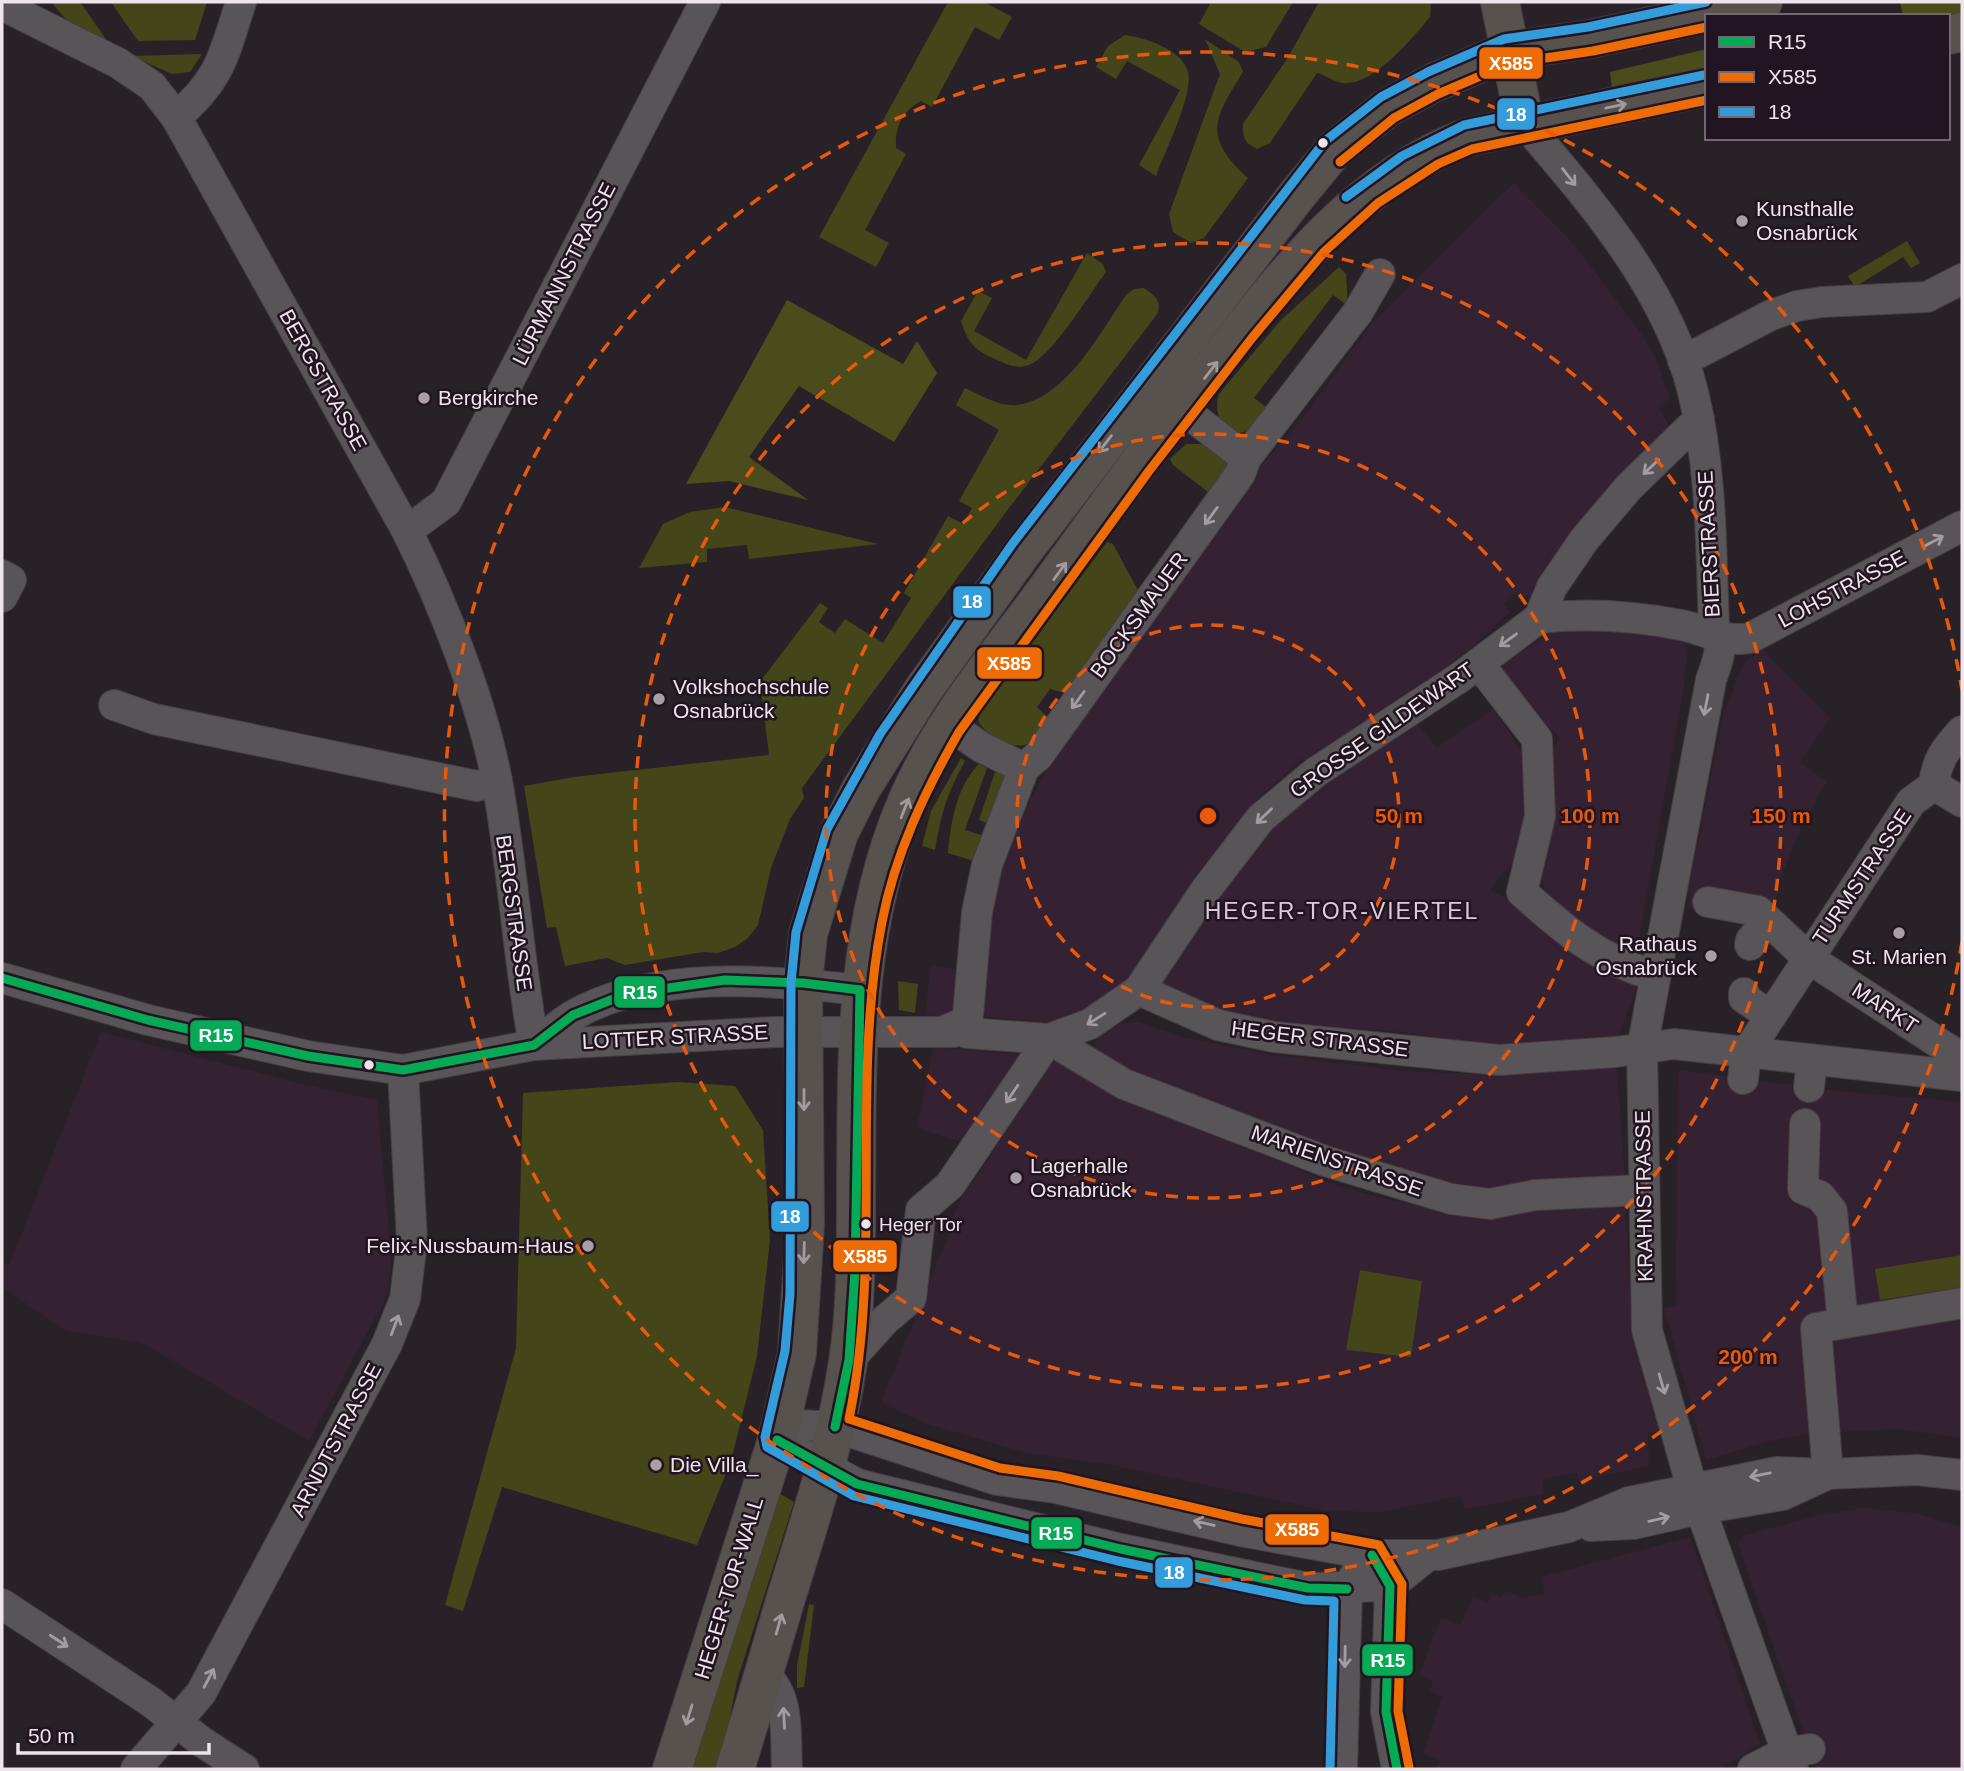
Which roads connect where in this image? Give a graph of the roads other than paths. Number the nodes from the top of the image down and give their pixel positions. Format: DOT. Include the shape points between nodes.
graph roads {
  1 [pos="241,2"];
  2 [pos="705,2"];
  3 [pos="1500,2"];
  4 [pos="1763,2"];
  5 [pos="8,5"];
  6 [pos="1705,14"];
  7 [pos="1707,14"];
  8 [pos="1508,51"];
  9 [pos="1705,86"];
  10 [pos="176,117"];
  11 [pos="1525,124"];
  12 [pos="1380,274"];
  13 [pos="1962,279"];
  14 [pos="1683,361"];
  15 [pos="1181,408"];
  16 [pos="1699,419"];
  17 [pos="1246,458"];
  18 [pos="1962,526"];
  19 [pos="407,531"];
  20 [pos="2,575"];
  21 [pos="2,597"];
  22 [pos="1539,618"];
  23 [pos="1703,635"];
  24 [pos="1479,664"];
  25 [pos="114,705"];
  26 [pos="949,725"];
  27 [pos="1962,731"];
  28 [pos="1024,768"];
  29 [pos="497,780"];
  30 [pos="1934,785"];
  31 [pos="1962,802"];
  32 [pos="1689,899"];
  33 [pos="1768,921"];
  34 [pos="1750,945"];
  35 [pos="1808,957"];
  36 [pos="1655,975"];
  37 [pos="2,978"];
  38 [pos="803,983"];
  39 [pos="860,990"];
  40 [pos="1139,990"];
  41 [pos="1744,993"];
  42 [pos="1771,1016"];
  43 [pos="955,1030"];
  44 [pos="804,1031"];
  45 [pos="858,1033"];
  46 [pos="1049,1038"];
  47 [pos="534,1045"];
  48 [pos="1642,1049"];
  49 [pos="1962,1058"];
  50 [pos="1744,1066"];
  51 [pos="403,1070"];
  52 [pos="1962,1076"];
  53 [pos="1805,1124"];
  54 [pos="1643,1190"];
  55 [pos="1962,1303"];
  56 [pos="1843,1323"];
  57 [pos="849,1360"];
  58 [pos="835,1427"];
  59 [pos="780,1432"];
  60 [pos="826,1468"];
  61 [pos="1828,1474"];
  62 [pos="1962,1475"];
  63 [pos="1697,1498"];
  64 [pos="1369,1555"];
  65 [pos="1426,1557"];
  66 [pos="1390,1586"];
  67 [pos="1347,1589"];
  68 [pos="2,1604"];
  69 [pos="764,1674"];
  70 [pos="177,1722"];
  71 [pos="1796,1757"];
  72 [pos="136,1769"];
  73 [pos="244,1769"];
  74 [pos="672,1769"];
  75 [pos="735,1769"];
  76 [pos="787,1769"];
  77 [pos="1342,1769"];
  78 [pos="1397,1769"];
  79 [pos="1754,1769"];
  1 -- 10 [label="street" via="218,72 201,97"];
  2 -- 19 [label="street, LÜRMANNSTRASSE" via="446,502"];
  3 -- 8 [label="main road"];
  4 -- 7 [label="main road, HEGER-TOR-WALL"];
  5 -- 10 [label="street, BERGSTRASSE" via="118,63 152,86"];
  6 -- 8 [label="main road, HEGER-TOR-WALL"];
  8 -- 11 [label="main road"];
  8 -- 38 [label="main road, HEGER-TOR-WALL, one-way" via="1387,108 1334,150 1023,551 917,700 861,789 839,833 808,934"];
  11 -- 9 [label="main road, one-way"];
  10 -- 19 [label="street, BERGSTRASSE"];
  11 -- 14 [label="street, BIERSTRASSE, one-way" via="1603,219 1664,317"];
  15 -- 11 [label="main road, one-way" via="1296,262 1363,198 1442,147"];
  12 -- 17 [label="street, BOCKSMAUER" via="1359,312"];
  13 -- 14 [label="street" via="1927,297 1797,306"];
  14 -- 16 [label="street, BIERSTRASSE"];
  15 -- 17 [label="street"];
  26 -- 15 [label="main road, one-way"];
  16 -- 22 [label="street, GROSSE GILDEWART, one-way" via="1629,487 1584,540 1552,587"];
  16 -- 23 [label="street, BIERSTRASSE" via="1710,518 1714,629"];
  17 -- 28 [label="street, BOCKSMAUER, one-way" via="1224,497 1038,756"];
  23 -- 18 [label="street, LOHSTRASSE, one-way" via="1733,641 1745,650"];
  19 -- 29 [label="street, BERGSTRASSE" via="471,688"];
  20 -- 21 [label="street" via="11,580"];
  22 -- 23 [label="street" via="1625,618"];
  22 -- 24 [label="street, GROSSE GILDEWART, one-way"];
  23 -- 32 [label="street, BIERSTRASSE, one-way" via="1720,650 1711,680"];
  24 -- 36 [label="street" via="1537,739 1540,816 1522,892 1595,953"];
  24 -- 40 [label="street, GROSSE GILDEWART, one-way" via="1316,772 1261,818"];
  25 -- 29 [label="street" via="154,719 477,786"];
  26 -- 28 [label="street"];
  39 -- 26 [label="main road, one-way" via="885,865 905,805"];
  27 -- 30 [label="street" via="1936,767"];
  28 -- 43 [label="street, BOCKSMAUER" via="984,877"];
  29 -- 47 [label="street, BERGSTRASSE"];
  30 -- 31 [label="street"];
  30 -- 35 [label="street, TURMSTRASSE" via="1911,802"];
  32 -- 33 [label="street, MARKT" via="1758,911"];
  32 -- 36 [label="street, BIERSTRASSE"];
  33 -- 34 [label="street"];
  33 -- 35 [label="street, MARKT"];
  35 -- 42 [label="street"];
  35 -- 49 [label="street, MARKT"];
  36 -- 48 [label="street, BIERSTRASSE"];
  37 -- 51 [label="street, LOTTER STRASSE" via="148,1020 308,1056"];
  38 -- 39 [label="street, LOTTER STRASSE"];
  38 -- 44 [label="main road, HEGER-TOR-WALL"];
  38 -- 47 [label="street, LOTTER STRASSE" via="725,980 626,995 573,1015"];
  39 -- 45 [label="main road"];
  40 -- 46 [label="street, one-way" via="1090,1024"];
  40 -- 48 [label="street, HEGER STRASSE" via="1218,1026 1274,1037 1499,1060"];
  41 -- 42 [label="street" via="1744,998"];
  42 -- 50 [label="street"];
  43 -- 45 [label="street"];
  43 -- 46 [label="street"];
  44 -- 45 [label="street, LOTTER STRASSE"];
  44 -- 47 [label="street, LOTTER STRASSE"];
  44 -- 59 [label="main road, HEGER-TOR-WALL, one-way" via="802,1295 797,1353"];
  45 -- 57 [label="main road" via="855,1271"];
  46 -- 54 [label="street, MARIENSTRASSE" via="1124,1084 1325,1161 1451,1199 1490,1204 1535,1195"];
  46 -- 57 [label="street, one-way" via="950,1185 921,1210 911,1298 884,1320"];
  47 -- 51 [label="street, LOTTER STRASSE"];
  48 -- 50 [label="street" via="1674,1044"];
  48 -- 54 [label="street, KRAHNSTRASSE"];
  50 -- 52 [label="street" via="1810,1074"];
  70 -- 51 [label="street, ARNDTSTRASSE, one-way" via="207,1682 387,1344 405,1299 412,1241"];
  53 -- 56 [label="street" via="1803,1189 1820,1196 1832,1211"];
  54 -- 63 [label="street, KRAHNSTRASSE, one-way" via="1647,1330 1661,1340"];
  55 -- 56 [label="street"];
  56 -- 61 [label="street" via="1816,1328"];
  57 -- 58 [label="main road"];
  58 -- 59 [label="street"];
  58 -- 60 [label="main road"];
  64 -- 58 [label="street, one-way" via="1055,1488 997,1480"];
  59 -- 60 [label="street"];
  59 -- 74 [label="main road, HEGER-TOR-WALL, one-way"];
  60 -- 67 [label="street" via="857,1485 1121,1549 1308,1588"];
  69 -- 60 [label="main road, one-way"];
  61 -- 62 [label="street" via="1917,1469"];
  61 -- 63 [label="street" via="1777,1472"];
  63 -- 65 [label="street" via="1629,1502 1569,1527"];
  63 -- 71 [label="street, KRAHNSTRASSE"];
  64 -- 65 [label="street"];
  64 -- 66 [label="street"];
  64 -- 67 [label="street"];
  65 -- 66 [label="street"];
  66 -- 67 [label="street"];
  66 -- 78 [label="street" via="1386,1712"];
  67 -- 77 [label="street, one-way"];
  68 -- 70 [label="street, one-way"];
  69 -- 75 [label="main road"];
  76 -- 69 [label="street, one-way" via="783,1702 776,1685"];
  70 -- 72 [label="street, ARNDTSTRASSE"];
  70 -- 73 [label="street"];
  71 -- 79 [label="street"];
}
